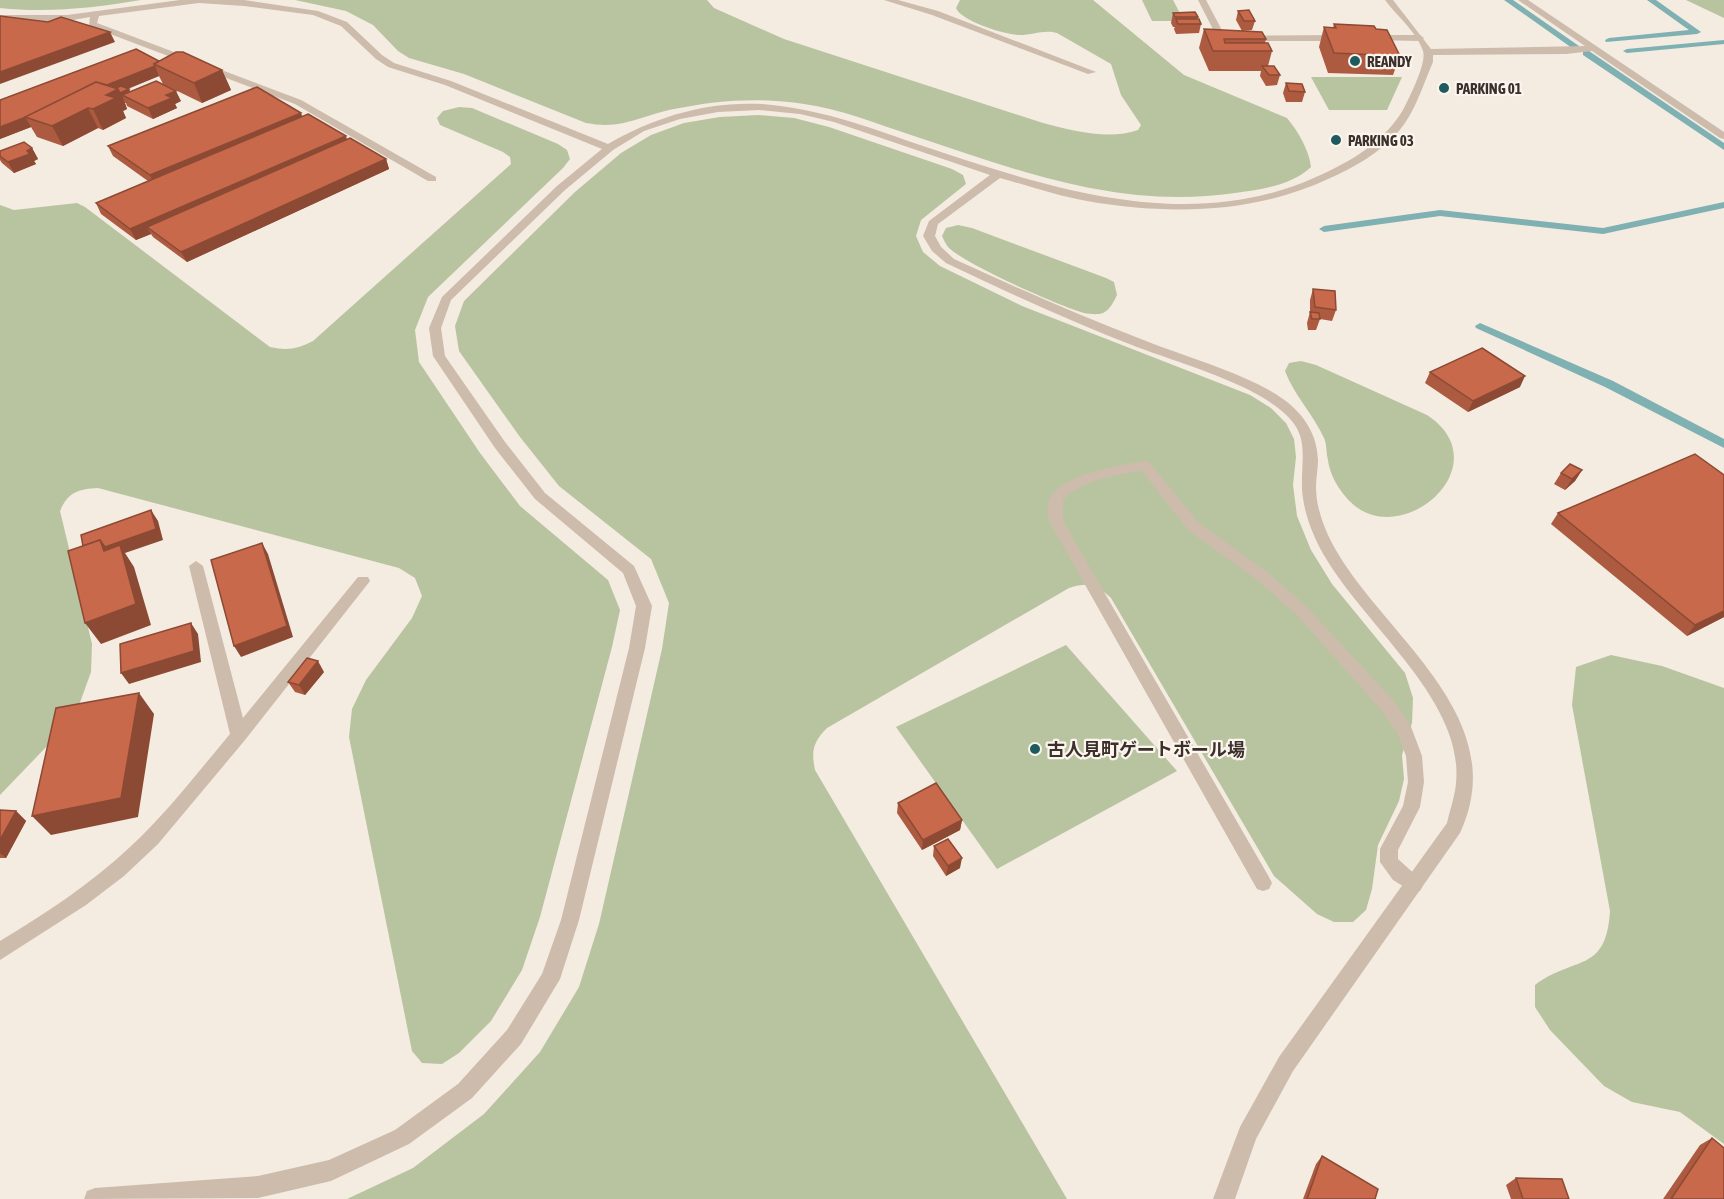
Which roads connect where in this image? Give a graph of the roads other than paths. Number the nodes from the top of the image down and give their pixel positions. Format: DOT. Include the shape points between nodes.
graph roads {
  1 [pos="888,0"];
  2 [pos="1202,0"];
  3 [pos="1389,0"];
  4 [pos="1522,0"];
  5 [pos="95,15"];
  6 [pos="0,18"];
  7 [pos="1349,38"];
  8 [pos="1361,38"];
  9 [pos="1420,38"];
  10 [pos="1593,48"];
  11 [pos="1428,52"];
  12 [pos="1091,72"];
  13 [pos="1724,136"];
  14 [pos="609,148"];
  15 [pos="998,174"];
  16 [pos="432,179"];
  17 [pos="196,566"];
  18 [pos="363,580"];
  19 [pos="238,735"];
  20 [pos="1263,883"];
  21 [pos="1414,885"];
  22 [pos="0,951"];
  23 [pos="94,1199"];
  24 [pos="1224,1199"];
  1 -- 12 [label="street"];
  2 -- 7 [label="street" via="1222,39"];
  3 -- 9 [label="street"];
  4 -- 10 [label="street"];
  5 -- 6 [label="street" via="34,20"];
  5 -- 14 [label="street" via="199,0 315,13 349,27 391,65 448,83"];
  5 -- 16 [label="street" via="92,24 298,102"];
  8 -- 9 [label="street"];
  9 -- 11 [label="street"];
  10 -- 11 [label="street"];
  10 -- 13 [label="street"];
  11 -- 15 [label="street" via="1428,62 1409,107 1395,129 1372,150 1305,186 1265,199 1208,206 1131,204 1086,198"];
  14 -- 15 [label="street" via="641,129 678,116 759,107 837,120"];
  14 -- 23 [label="street" via="561,188 446,299 435,328 440,356 500,445 540,496 629,570 644,606 573,909 550,979 514,1037 465,1091 402,1137 331,1170 258,1187"];
  15 -- 21 [label="street" via="933,223 929,236 936,249 950,261 1063,314 1258,388 1282,402 1300,420 1310,440 1309,487 1314,517 1327,548 1347,580 1446,705 1461,745 1464,785 1456,823"];
  17 -- 19 [label="street"];
  18 -- 19 [label="street"];
  19 -- 22 [label="street" via="143,846 102,882"];
  20 -- 21 [label="street" via="1056,521 1057,498 1066,489 1118,469 1145,466 1193,526 1282,592 1387,705 1404,729 1414,756 1416,782 1411,807 1389,849 1389,862"];
  21 -- 24 [label="street" via="1286,1064 1247,1134"];
}
